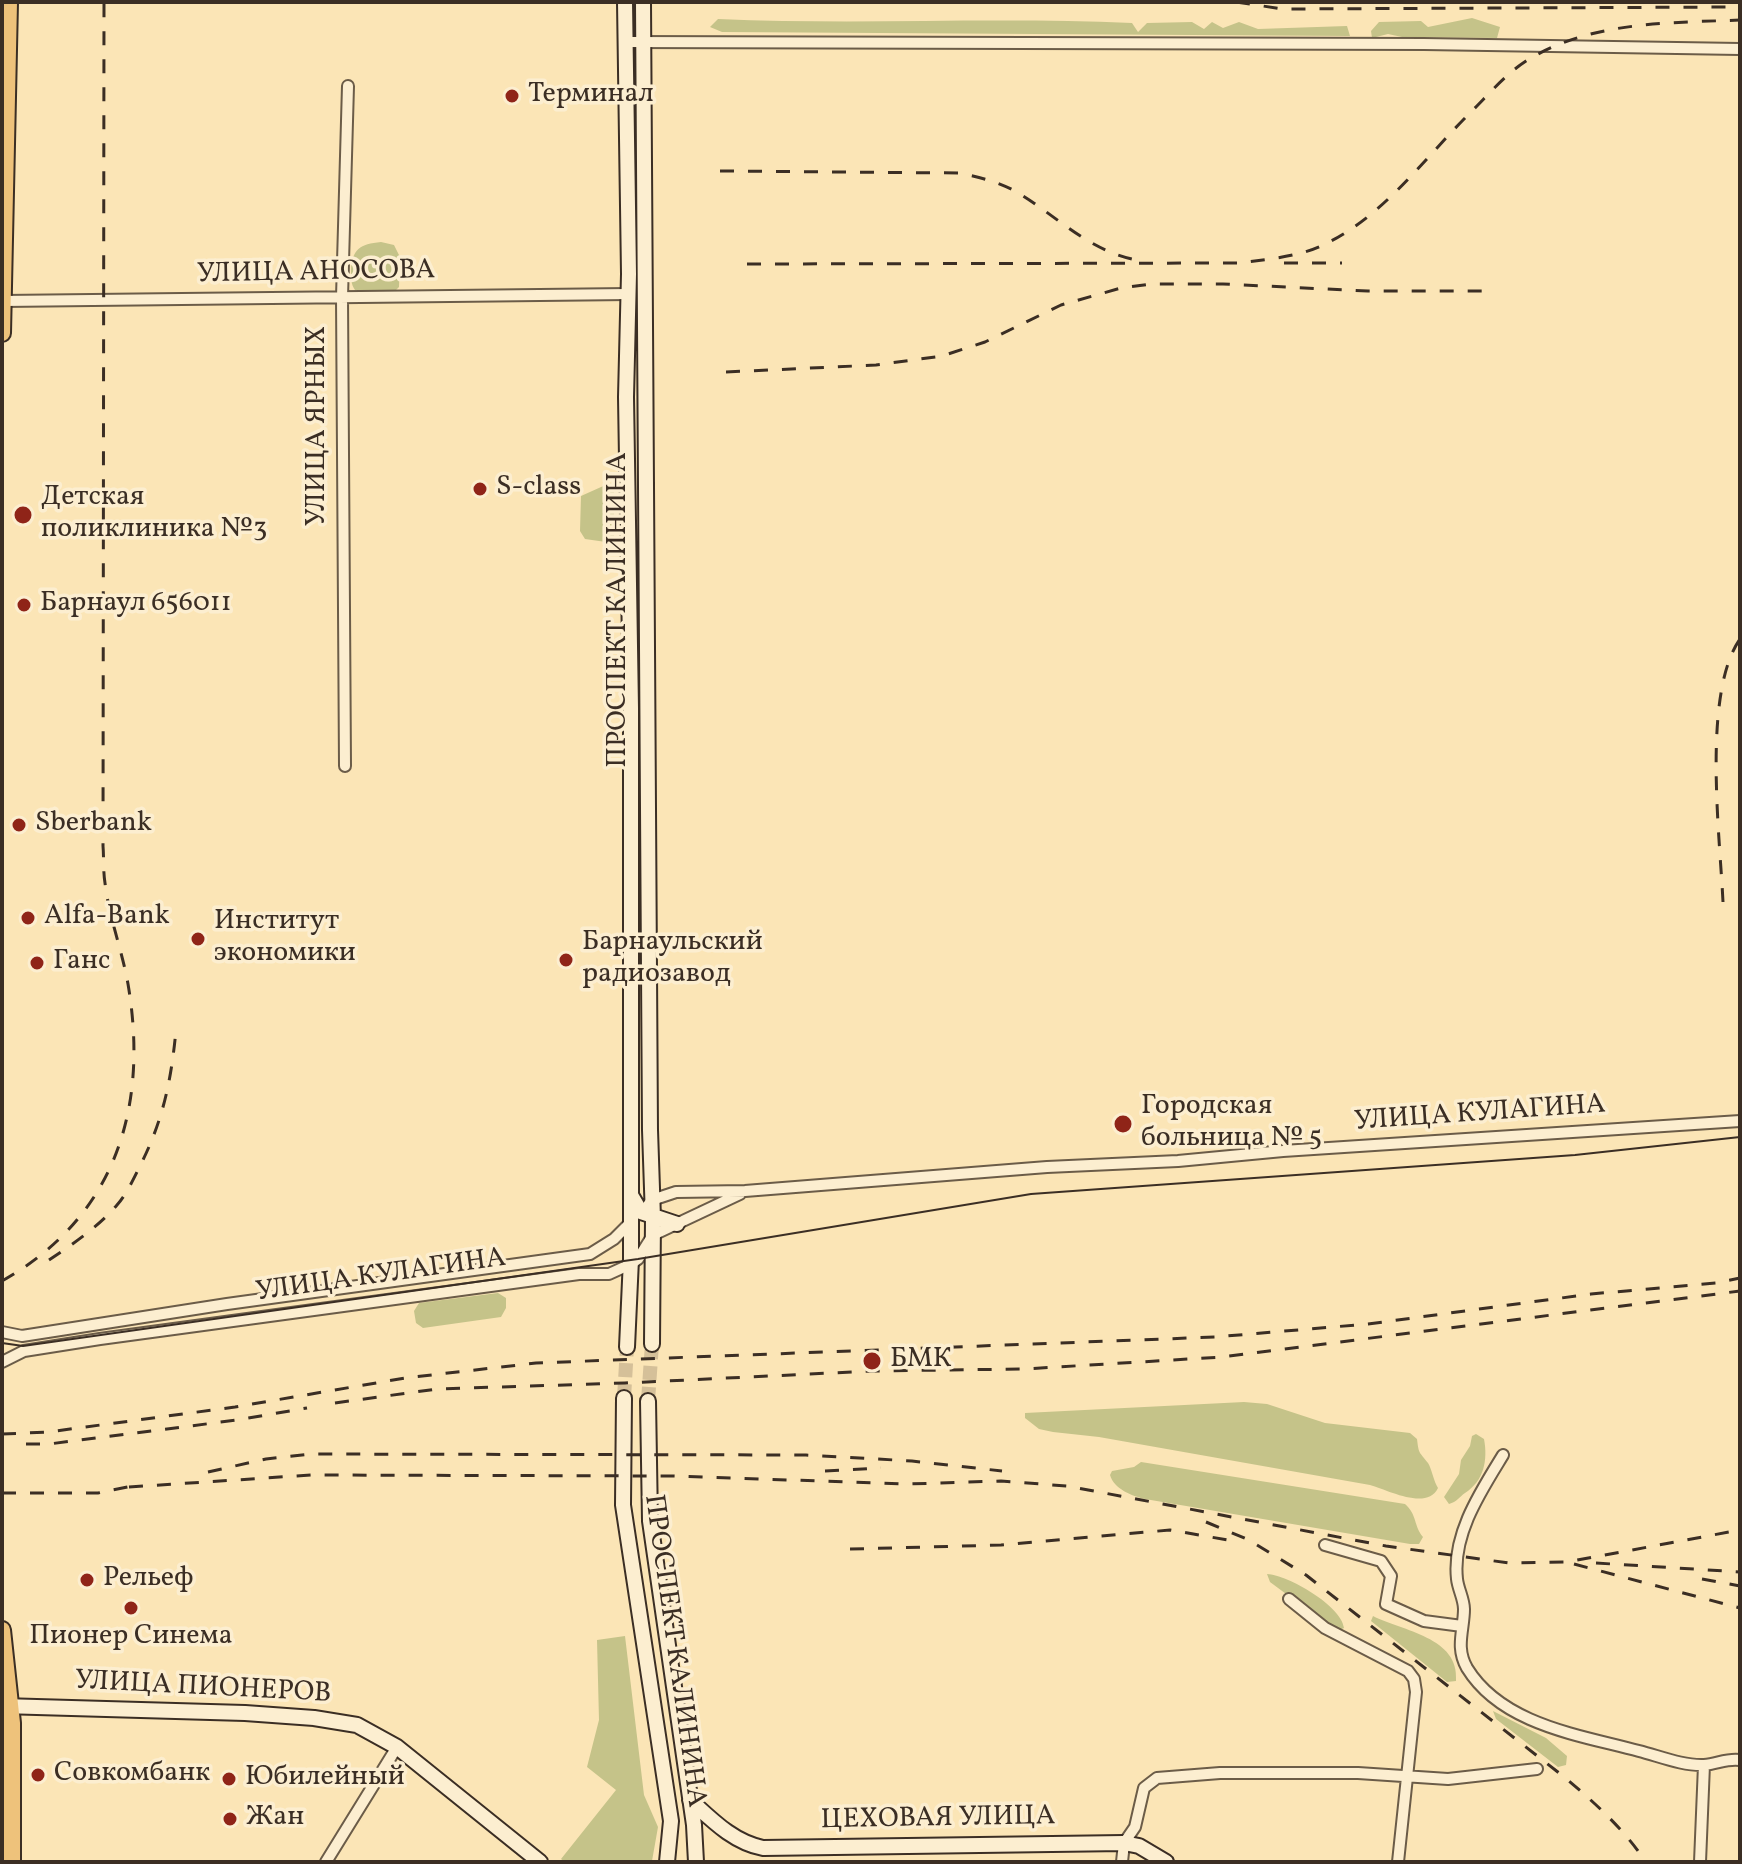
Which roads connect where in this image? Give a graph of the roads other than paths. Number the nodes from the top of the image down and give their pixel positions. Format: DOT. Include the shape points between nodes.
graph roads {
  1 [pos="9,2"];
  2 [pos="625,2"];
  3 [pos="643,2"];
  4 [pos="624,42"];
  5 [pos="644,43"];
  6 [pos="1740,49"];
  7 [pos="348,86"];
  8 [pos="637,294"];
  9 [pos="342,297"];
  10 [pos="2,301"];
  11 [pos="2,333"];
  12 [pos="345,766"];
  13 [pos="1740,1121"];
  14 [pos="745,1191"];
  15 [pos="652,1200"];
  16 [pos="642,1218"];
  17 [pos="677,1224"];
  18 [pos="653,1235"];
  19 [pos="631,1259"];
  20 [pos="227,1304"];
  21 [pos="129,1320"];
  22 [pos="231,1321"];
  23 [pos="98,1325"];
  24 [pos="2,1332"];
  25 [pos="132,1335"];
  26 [pos="100,1339"];
  27 [pos="652,1344"];
  28 [pos="627,1347"];
  29 [pos="2,1362"];
  30 [pos="624,1398"];
  31 [pos="648,1401"];
  32 [pos="1503,1455"];
  33 [pos="1325,1545"];
  34 [pos="1289,1599"];
  35 [pos="1462,1626"];
  36 [pos="2,1630"];
  37 [pos="6,1706"];
  38 [pos="397,1747"];
  39 [pos="1740,1760"];
  40 [pos="1704,1765"];
  41 [pos="1537,1769"];
  42 [pos="1408,1776"];
  43 [pos="668,1800"];
  44 [pos="690,1800"];
  45 [pos="671,1821"];
  46 [pos="694,1825"];
  47 [pos="1124,1843"];
  48 [pos="752,1846"];
  49 [pos="12,1862"];
  50 [pos="326,1862"];
  51 [pos="540,1862"];
  52 [pos="667,1862"];
  53 [pos="696,1862"];
  54 [pos="1122,1862"];
  55 [pos="1166,1862"];
  56 [pos="1398,1862"];
  57 [pos="1700,1862"];
  1 -- 10 [label="main road"];
  2 -- 4 [label="main road, ПРОСПЕКТ КАЛИНИНА"];
  3 -- 5 [label="main road, ПРОСПЕКТ КАЛИНИНА"];
  4 -- 5 [label="street"];
  4 -- 8 [label="main road, ПРОСПЕКТ КАЛИНИНА"];
  5 -- 6 [label="street"];
  5 -- 8 [label="main road, ПРОСПЕКТ КАЛИНИНА"];
  7 -- 9 [label="street, УЛИЦА ЯРНЫХ"];
  8 -- 9 [label="street, УЛИЦА АНОСОВА"];
  8 -- 15 [label="main road, ПРОСПЕКТ КАЛИНИНА"];
  8 -- 16 [label="main road, ПРОСПЕКТ КАЛИНИНА" via="626,397 631,1195"];
  9 -- 10 [label="street, УЛИЦА АНОСОВА"];
  9 -- 12 [label="street, УЛИЦА ЯРНЫХ"];
  10 -- 11 [label="main road"];
  13 -- 14 [label="street, УЛИЦА КУЛАГИНА"];
  14 -- 15 [label="street, УЛИЦА КУЛАГИНА" via="676,1192"];
  14 -- 17 [label="street, УЛИЦА КУЛАГИНА"];
  15 -- 16 [label="main road, ПРОСПЕКТ КАЛИНИНА"];
  16 -- 17 [label="main road"];
  16 -- 18 [label="main road, ПРОСПЕКТ КАЛИНИНА"];
  16 -- 19 [label="main road"];
  16 -- 20 [label="street, УЛИЦА КУЛАГИНА" via="590,1254"];
  17 -- 18 [label="street, УЛИЦА КУЛАГИНА"];
  18 -- 19 [label="street, УЛИЦА КУЛАГИНА" via="638,1259"];
  18 -- 27 [label="main road, ПРОСПЕКТ КАЛИНИНА"];
  19 -- 22 [label="street, УЛИЦА КУЛАГИНА" via="609,1274"];
  19 -- 28 [label="main road"];
  20 -- 21 [label="street, УЛИЦА КУЛАГИНА"];
  20 -- 22 [label="street"];
  21 -- 23 [label="street, УЛИЦА КУЛАГИНА"];
  21 -- 25 [label="street"];
  22 -- 25 [label="street, УЛИЦА КУЛАГИНА"];
  23 -- 24 [label="street, УЛИЦА КУЛАГИНА" via="22,1336"];
  23 -- 26 [label="street"];
  25 -- 26 [label="street, УЛИЦА КУЛАГИНА"];
  26 -- 29 [label="street, УЛИЦА КУЛАГИНА" via="24,1351"];
  30 -- 43 [label="main road, ПРОСПЕКТ КАЛИНИНА" via="623,1505"];
  31 -- 44 [label="main road, ПРОСПЕКТ КАЛИНИНА" via="650,1521"];
  32 -- 35 [label="street" via="1461,1537 1457,1580 1464,1606"];
  33 -- 35 [label="street" via="1381,1561 1391,1576 1386,1604 1424,1621"];
  34 -- 42 [label="street" via="1325,1628 1414,1679"];
  35 -- 40 [label="street" via="1459,1647 1467,1668 1514,1710 1542,1725"];
  36 -- 37 [label="main road"];
  37 -- 38 [label="main road, УЛИЦА ПИОНЕРОВ" via="314,1718 357,1725"];
  37 -- 49 [label="main road" via="14,1794"];
  38 -- 50 [label="street"];
  38 -- 51 [label="main road, УЛИЦА ПИОНЕРОВ"];
  39 -- 40 [label="street"];
  40 -- 57 [label="street"];
  41 -- 42 [label="street" via="1448,1779"];
  42 -- 47 [label="street" via="1258,1773 1157,1778 1144,1788 1135,1827"];
  42 -- 56 [label="street"];
  43 -- 44 [label="main road"];
  43 -- 45 [label="main road, ПРОСПЕКТ КАЛИНИНА"];
  44 -- 46 [label="main road, ПРОСПЕКТ КАЛИНИНА"];
  44 -- 48 [label="main road, ЦЕХОВАЯ УЛИЦА" via="726,1832"];
  45 -- 46 [label="main road, ЦЕХОВАЯ УЛИЦА"];
  45 -- 52 [label="main road, ПРОСПЕКТ КАЛИНИНА"];
  46 -- 48 [label="main road, ЦЕХОВАЯ УЛИЦА"];
  46 -- 53 [label="main road, ПРОСПЕКТ КАЛИНИНА"];
  47 -- 48 [label="main road, ЦЕХОВАЯ УЛИЦА"];
  47 -- 54 [label="street"];
  47 -- 55 [label="main road, ЦЕХОВАЯ УЛИЦА"];
}
